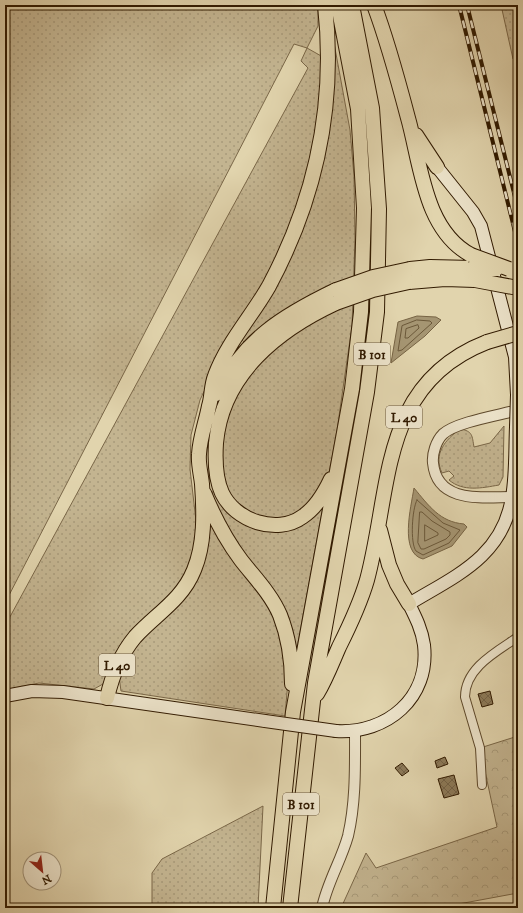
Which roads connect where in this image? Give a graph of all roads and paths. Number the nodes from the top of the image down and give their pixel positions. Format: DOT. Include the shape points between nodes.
graph roads {
  1 [pos="325,5"];
  2 [pos="338,5"];
  3 [pos="352,5"];
  4 [pos="374,5"];
  5 [pos="409,121"];
  6 [pos="437,167"];
  7 [pos="473,267"];
  8 [pos="513,271"];
  9 [pos="518,288"];
  10 [pos="336,296"];
  11 [pos="518,334"];
  12 [pos="517,395"];
  13 [pos="210,405"];
  14 [pos="518,410"];
  15 [pos="338,466"];
  16 [pos="202,487"];
  17 [pos="515,498"];
  18 [pos="379,528"];
  19 [pos="409,604"];
  20 [pos="518,637"];
  21 [pos="5,696"];
  22 [pos="107,698"];
  23 [pos="313,701"];
  24 [pos="293,712"];
  25 [pos="355,731"];
  26 [pos="482,785"];
  27 [pos="273,908"];
  28 [pos="290,908"];
  29 [pos="322,908"];
  1 -- 13 [label="highway" via="328,66 325,112 306,202 288,248 268,288 226,352 214,377"];
  2 -- 15 [label="highway, B 101" via="358,109 364,208 362,312"];
  3 -- 23 [label="highway, B 101" via="372,108 379,215 377,312 367,392"];
  4 -- 5 [label="highway"];
  5 -- 6 [label="highway" via="422,147"];
  5 -- 7 [label="highway" via="412,142 435,216"];
  6 -- 12 [label="main road" via="473,212 483,231 515,357"];
  7 -- 8 [label="highway, bridge"];
  7 -- 9 [label="highway, bridge"];
  7 -- 10 [label="highway, L 40, bridge" via="430,267 410,276 373,277"];
  10 -- 13 [label="highway, L 40" via="302,306 257,338 239,357"];
  10 -- 15 [label="highway" via="282,334 249,364 234,384 223,407 215,456 222,494 244,517 261,524 284,525 302,518 318,502"];
  11 -- 18 [label="highway, L 40, bridge" via="487,342 469,350 440,370 412,403 404,416 394,444"];
  12 -- 17 [label="main road, bridge"];
  13 -- 16 [label="highway, L 40" via="202,432 199,455"];
  14 -- 17 [label="street" via="474,421 442,434 433,459 440,482 450,491 467,497"];
  15 -- 24 [label="highway, B 101"];
  16 -- 22 [label="highway, L 40" via="202,540 194,570 180,594 129,645 116,666"];
  16 -- 24 [label="highway" via="219,526 280,614 292,662"];
  17 -- 19 [label="main road" via="505,527 488,552 460,574"];
  18 -- 19 [label="highway, L 40" via="389,565"];
  18 -- 23 [label="highway" via="358,610"];
  19 -- 25 [label="main road, L 40" via="424,644 424,662 419,683 409,701 395,714 378,725"];
  20 -- 26 [label="street" via="477,668 465,688 465,697 480,748"];
  21 -- 22 [label="main road, L 40" via="47,691"];
  22 -- 25 [label="main road, L 40, bridge" via="336,731"];
  23 -- 28 [label="highway, B 101"];
  24 -- 27 [label="highway, B 101"];
  25 -- 29 [label="street" via="354,787 350,824 344,849 326,891"];
}
